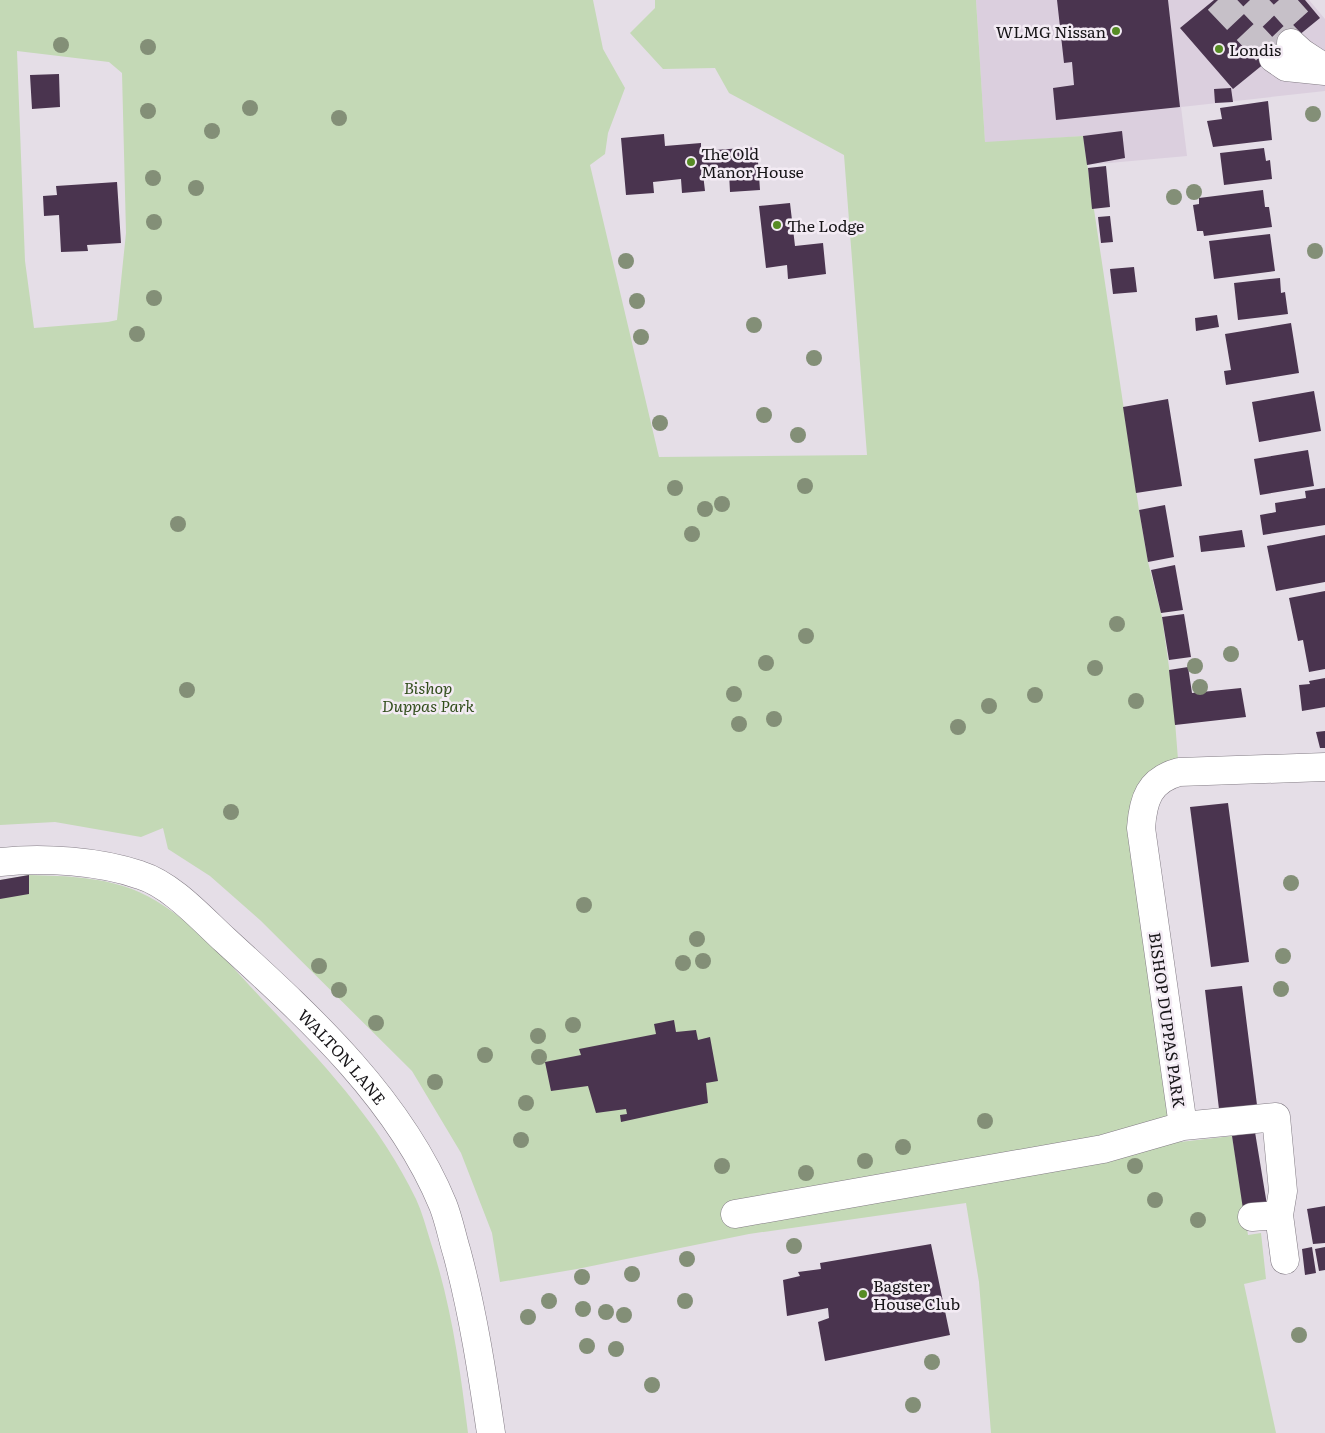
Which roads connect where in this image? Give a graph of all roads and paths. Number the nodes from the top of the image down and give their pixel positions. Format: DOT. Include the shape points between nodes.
graph roads {
  1 [pos="1325,62"];
  2 [pos="1325,69"];
  3 [pos="1325,767"];
  4 [pos="0,862"];
  5 [pos="1183,1126"];
  6 [pos="734,1214"];
  7 [pos="1285,1260"];
  8 [pos="491,1433"];
  1 -- 2 [label="street" via="1290,43 1286,67"];
  3 -- 5 [label="street, BISHOP DUPPAS PARK" via="1179,772 1167,775 1153,786 1143,805 1141,828"];
  4 -- 8 [label="street, WALTON LANE" via="22,860 104,865 142,875 177,897 294,1003 352,1065 402,1127 444,1207 467,1290"];
  5 -- 6 [label="street, BISHOP DUPPAS PARK" via="1103,1149"];
  5 -- 7 [label="street" via="1276,1117 1283,1191 1265,1216"];
}
